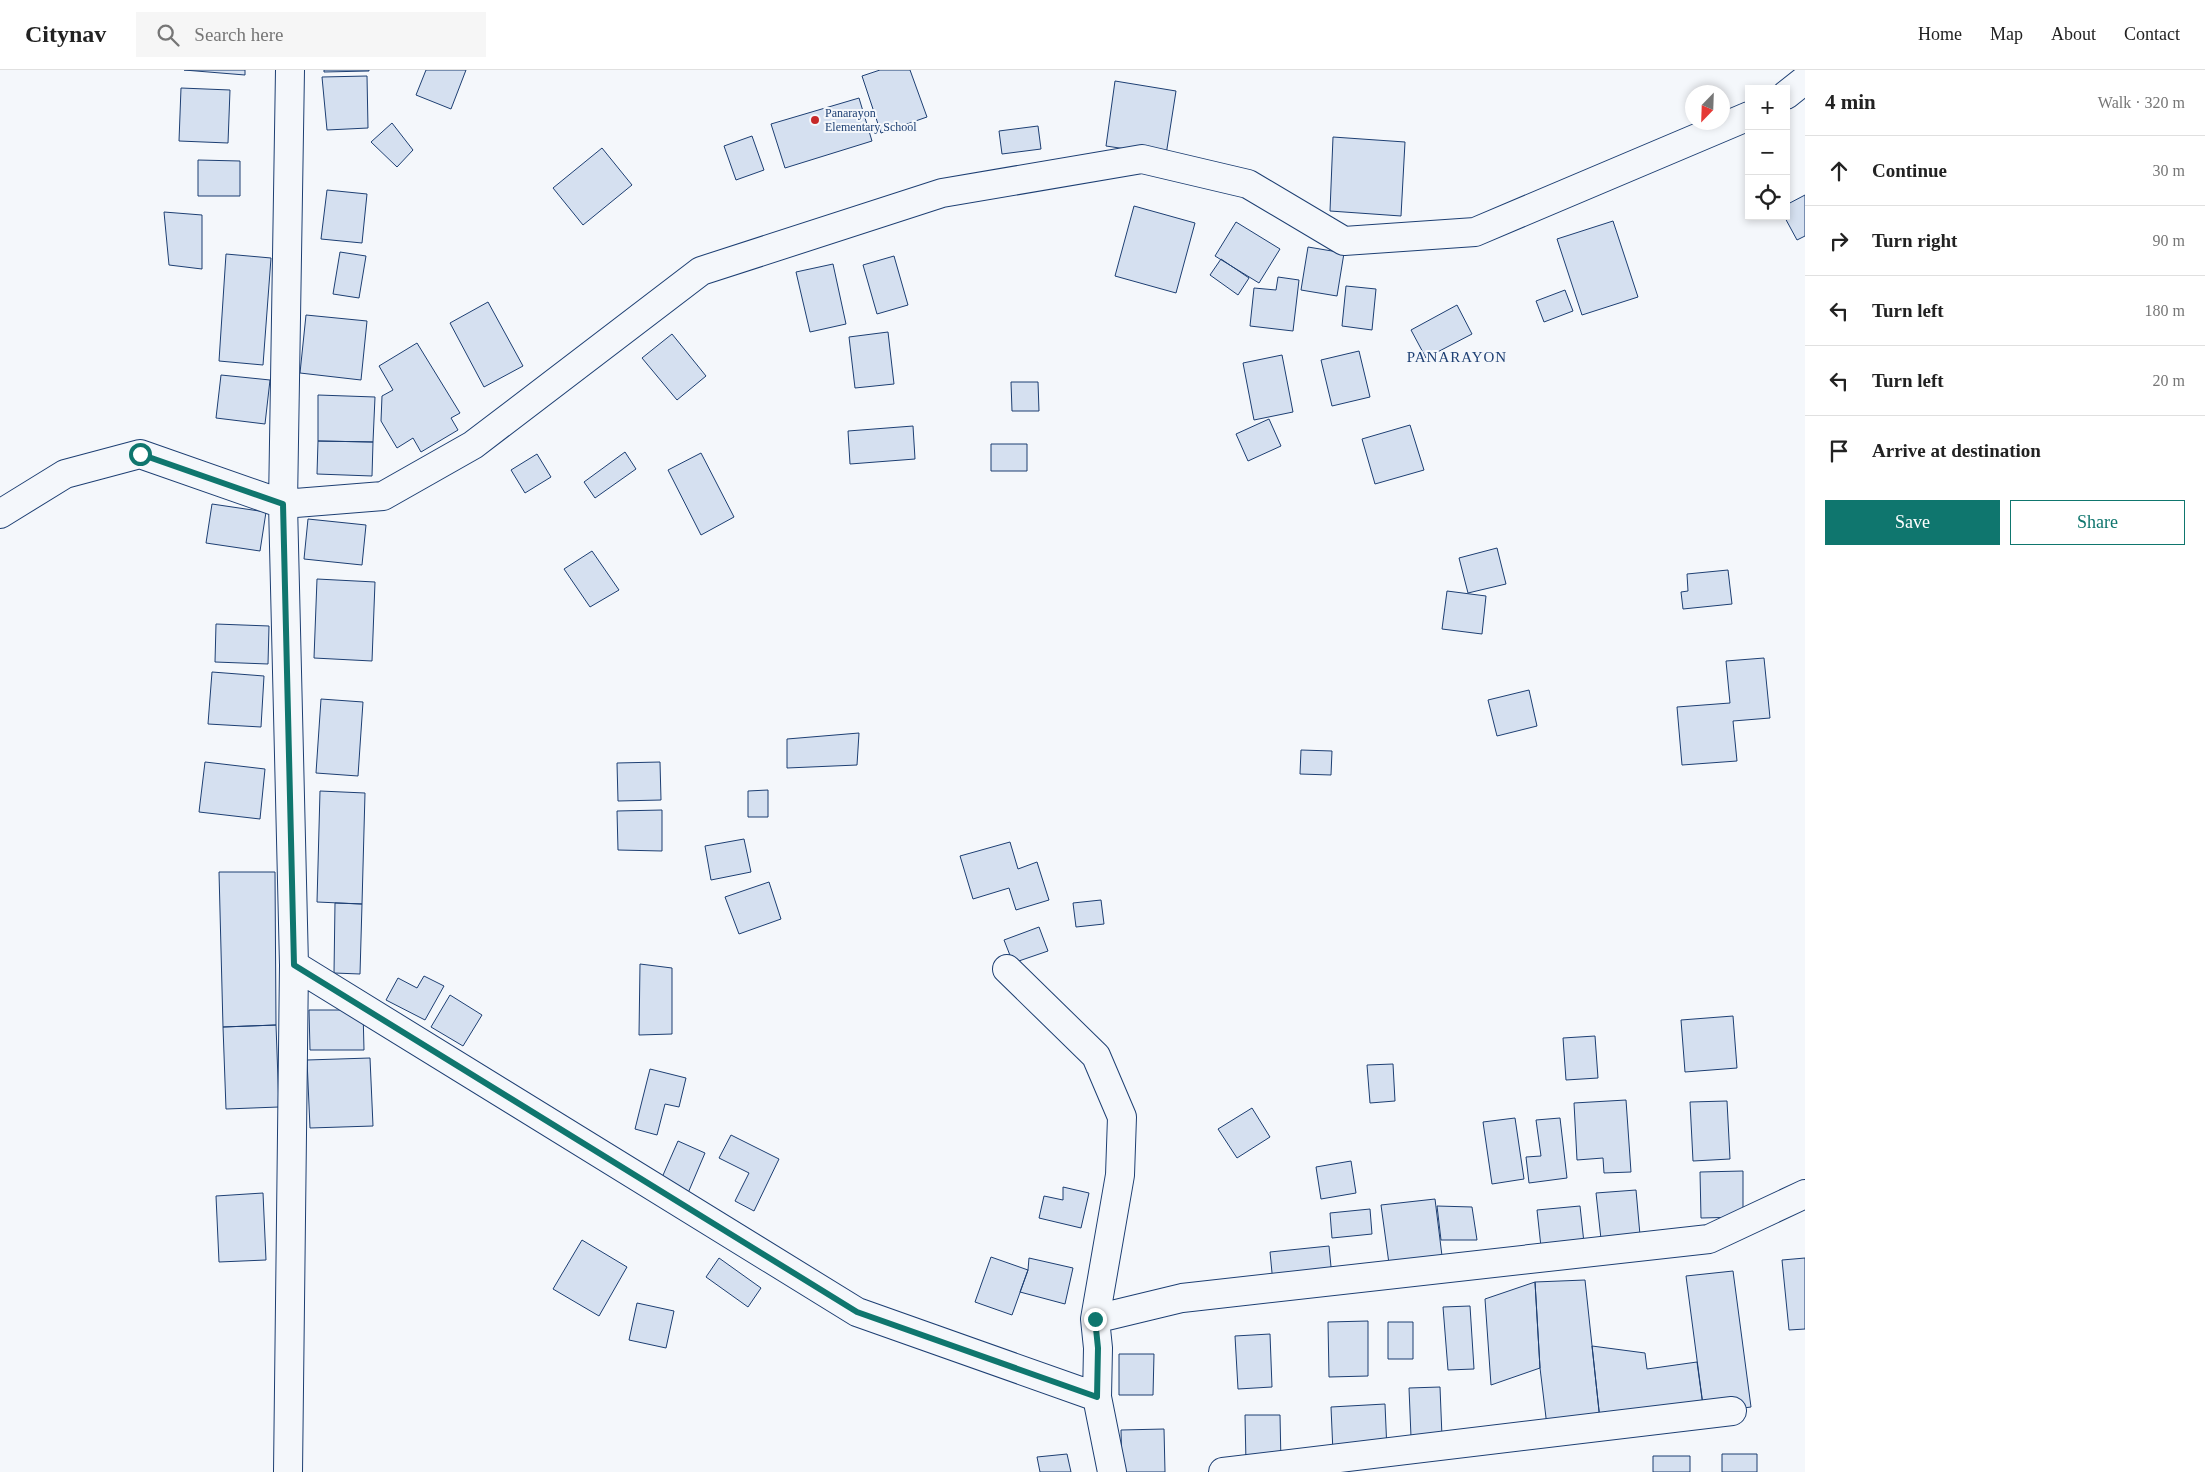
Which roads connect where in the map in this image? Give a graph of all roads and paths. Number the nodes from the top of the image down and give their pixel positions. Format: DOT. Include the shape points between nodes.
graph roads {
  1 [pos="290,70"];
  2 [pos="1805,80"];
  3 [pos="1790,92"];
  4 [pos="1745,118"];
  5 [pos="283,504"];
  6 [pos="0,514"];
  7 [pos="294,965"];
  8 [pos="1007,969"];
  9 [pos="1805,1194"];
  10 [pos="1095,1319"];
  11 [pos="1097,1397"];
  12 [pos="1732,1411"];
  13 [pos="288,1472"];
  14 [pos="1112,1472"];
  15 [pos="1223,1472"];
  1 -- 5 [label="street"];
  2 -- 3 [label="street"];
  4 -- 5 [label="street" via="1475,232 1344,241 1248,184 1142,159 942,193 701,271 473,445 383,496"];
  5 -- 6 [label="street" via="140,454 65,474"];
  5 -- 7 [label="street"];
  7 -- 11 [label="street" via="857,1312"];
  7 -- 13 [label="street"];
  8 -- 10 [label="street" via="1096,1056 1122,1117 1120,1174"];
  9 -- 10 [label="street" via="1709,1239 1182,1298"];
  10 -- 11 [label="street"];
  11 -- 14 [label="street"];
  12 -- 15 [label="street"];
}
